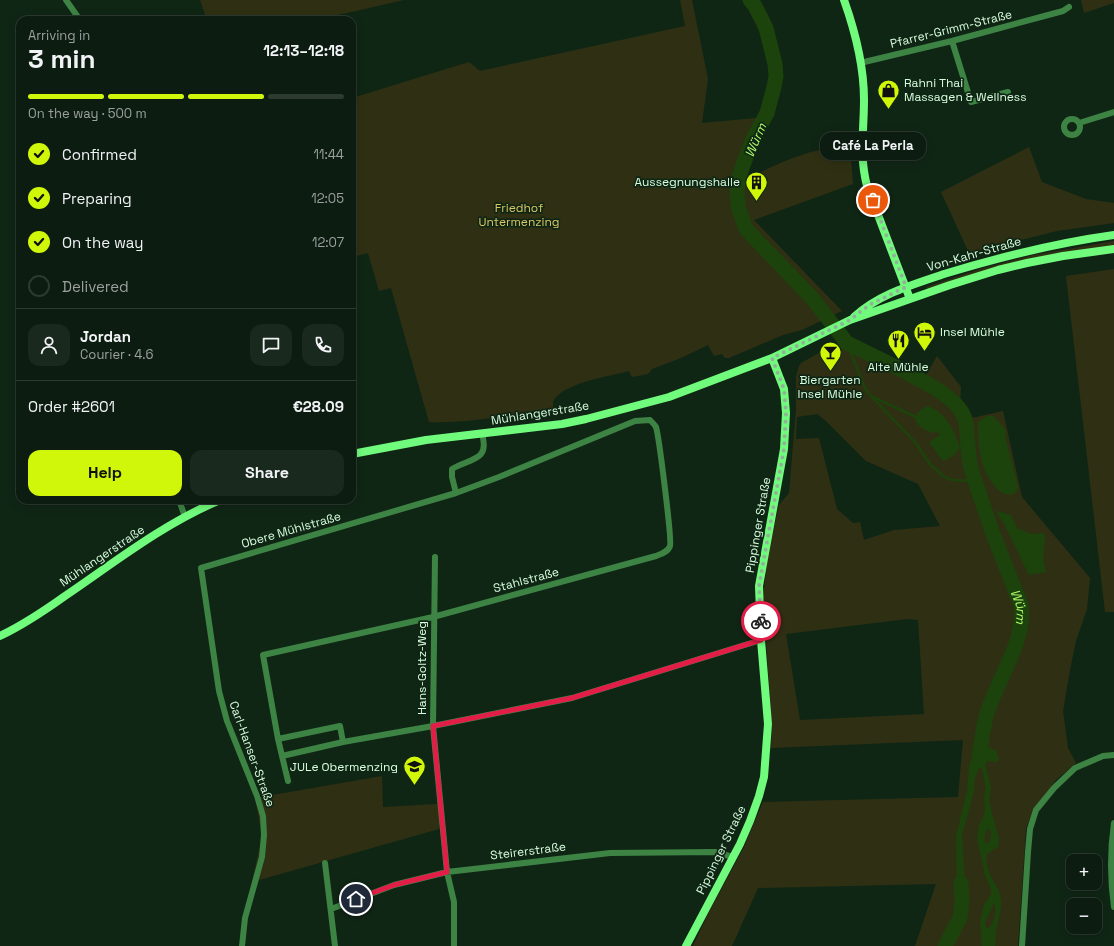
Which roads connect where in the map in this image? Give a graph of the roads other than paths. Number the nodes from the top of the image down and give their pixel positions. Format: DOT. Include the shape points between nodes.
graph roads {
  1 [pos="66,0"];
  2 [pos="844,0"];
  3 [pos="1069,7"];
  4 [pos="77,16"];
  5 [pos="952,41"];
  6 [pos="860,63"];
  7 [pos="1008,92"];
  8 [pos="1114,112"];
  9 [pos="1079,123"];
  10 [pos="1114,235"];
  11 [pos="1114,249"];
  12 [pos="906,287"];
  13 [pos="910,299"];
  14 [pos="850,320"];
  15 [pos="772,358"];
  16 [pos="653,423"];
  17 [pos="482,434"];
  18 [pos="356,453"];
  19 [pos="456,493"];
  20 [pos="180,504"];
  21 [pos="212,504"];
  22 [pos="185,517"];
  23 [pos="435,557"];
  24 [pos="201,568"];
  25 [pos="433,616"];
  26 [pos="0,636"];
  27 [pos="761,640"];
  28 [pos="433,726"];
  29 [pos="278,739"];
  30 [pos="343,742"];
  31 [pos="1114,754"];
  32 [pos="282,756"];
  33 [pos="288,781"];
  34 [pos="1114,823"];
  35 [pos="733,857"];
  36 [pos="325,863"];
  37 [pos="447,872"];
  38 [pos="1114,907"];
  39 [pos="331,909"];
  40 [pos="242,946"];
  41 [pos="335,946"];
  42 [pos="454,946"];
  43 [pos="686,946"];
  44 [pos="1022,946"];
  1 -- 4 [label="street"];
  2 -- 6 [label="main road" via="855,34"];
  3 -- 5 [label="street, Pfarrer-Grimm-Straße" via="1054,14"];
  5 -- 6 [label="street, Pfarrer-Grimm-Straße"];
  5 -- 7 [label="street" via="971,102"];
  6 -- 12 [label="main road" via="864,100 862,154 867,186"];
  8 -- 9 [label="street"];
  10 -- 12 [label="main road, Von-Kahr-Straße" via="987,261"];
  11 -- 13 [label="main road, Von-Kahr-Straße" via="1052,258 998,270"];
  12 -- 13 [label="main road"];
  12 -- 14 [label="main road, Von-Kahr-Straße" via="869,305"];
  13 -- 14 [label="main road, Von-Kahr-Straße"];
  14 -- 15 [label="main road, Von-Kahr-Straße"];
  15 -- 17 [label="main road, Mühlangerstraße" via="669,397 562,424"];
  15 -- 27 [label="main road, Pippinger Straße" via="784,389 786,413 784,449 759,586"];
  16 -- 19 [label="street, Obere Mühlstraße" via="650,420 635,421"];
  16 -- 25 [label="street, Stahlstraße" via="656,428 670,533 670,546 665,552"];
  17 -- 18 [label="main road, Mühlangerstraße" via="426,440"];
  17 -- 19 [label="street" via="485,442 484,452 480,457 452,469"];
  19 -- 24 [label="street, Obere Mühlstraße"];
  20 -- 22 [label="street"];
  21 -- 22 [label="main road, Mühlangerstraße"];
  22 -- 26 [label="main road, Mühlangerstraße" via="142,543 33,618"];
  23 -- 25 [label="street, Hans-Goltz-Weg"];
  24 -- 40 [label="street, Carl-Hanser-Straße" via="219,691 226,721 263,816 262,857 245,918"];
  25 -- 28 [label="street, Hans-Goltz-Weg"];
  25 -- 29 [label="street, Stahlstraße" via="263,655"];
  27 -- 28 [label="street" via="572,698"];
  27 -- 35 [label="main road, Pippinger Straße" via="768,724 764,777 750,821"];
  28 -- 30 [label="street"];
  28 -- 37 [label="street, Hans-Goltz-Weg"];
  29 -- 30 [label="street" via="340,726"];
  29 -- 32 [label="street"];
  30 -- 32 [label="street"];
  31 -- 44 [label="street" via="1075,768 1036,810 1030,829"];
  32 -- 33 [label="street"];
  34 -- 38 [label="street" via="1111,889"];
  35 -- 37 [label="street, Steirerstraße" via="715,852 610,853"];
  35 -- 43 [label="main road, Pippinger Straße"];
  36 -- 39 [label="street"];
  37 -- 39 [label="street, Steirerstraße" via="394,885"];
  37 -- 42 [label="street, Hans-Goltz-Weg" via="454,902"];
  39 -- 41 [label="street"];
}
